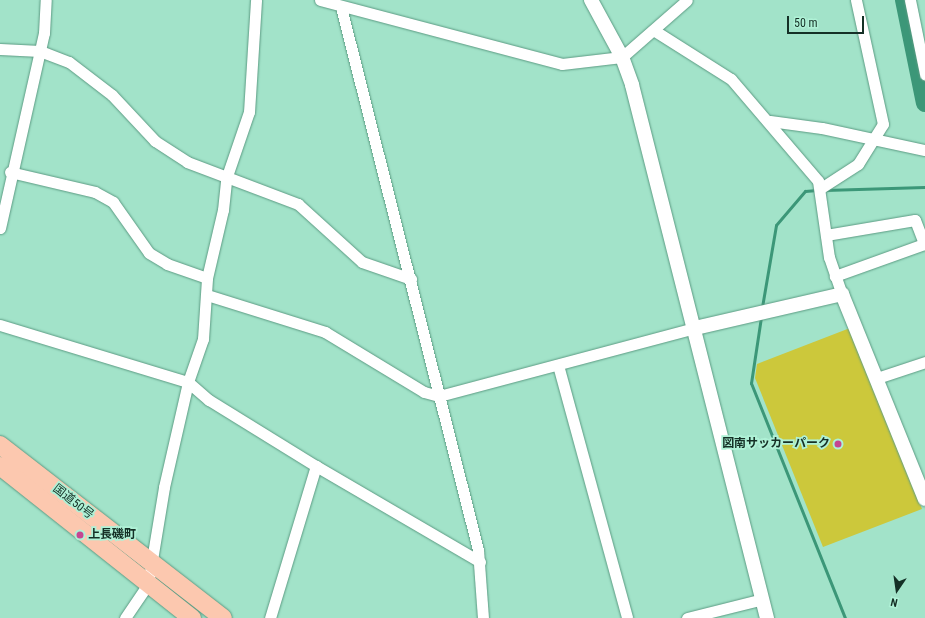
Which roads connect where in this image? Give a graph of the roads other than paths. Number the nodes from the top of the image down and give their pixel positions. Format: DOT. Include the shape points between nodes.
graph roads {
  1 [pos="46,0"];
  2 [pos="256,0"];
  3 [pos="320,0"];
  4 [pos="591,0"];
  5 [pos="687,0"];
  6 [pos="856,0"];
  7 [pos="910,0"];
  8 [pos="341,7"];
  9 [pos="655,32"];
  10 [pos="0,49"];
  11 [pos="40,52"];
  12 [pos="622,57"];
  13 [pos="925,74"];
  14 [pos="770,121"];
  15 [pos="874,139"];
  16 [pos="925,150"];
  17 [pos="10,172"];
  18 [pos="226,179"];
  19 [pos="821,188"];
  20 [pos="0,228"];
  21 [pos="826,235"];
  22 [pos="835,276"];
  23 [pos="206,278"];
  24 [pos="411,279"];
  25 [pos="842,294"];
  26 [pos="207,295"];
  27 [pos="0,325"];
  28 [pos="695,328"];
  29 [pos="925,362"];
  30 [pos="558,365"];
  31 [pos="877,378"];
  32 [pos="188,382"];
  33 [pos="440,396"];
  34 [pos="0,445"];
  35 [pos="0,466"];
  36 [pos="316,466"];
  37 [pos="925,498"];
  38 [pos="480,562"];
  39 [pos="153,565"];
  40 [pos="148,584"];
  41 [pos="763,599"];
  42 [pos="125,618"];
  43 [pos="192,618"];
  44 [pos="223,618"];
  45 [pos="270,618"];
  46 [pos="483,618"];
  47 [pos="627,618"];
  48 [pos="687,618"];
  49 [pos="767,618"];
  1 -- 11 [label="street"];
  2 -- 18 [label="street" via="249,112"];
  3 -- 8 [label="street"];
  4 -- 12 [label="street"];
  5 -- 9 [label="street"];
  6 -- 15 [label="street" via="882,115 881,131"];
  7 -- 13 [label="street"];
  8 -- 12 [label="street" via="562,64"];
  8 -- 24 [label="street"];
  9 -- 12 [label="street"];
  9 -- 14 [label="street" via="731,79"];
  10 -- 11 [label="street"];
  11 -- 17 [label="street"];
  11 -- 18 [label="street" via="69,62 112,95 155,141 187,162"];
  12 -- 28 [label="street"];
  14 -- 15 [label="street"];
  14 -- 19 [label="street"];
  15 -- 16 [label="street"];
  15 -- 19 [label="street" via="851,171"];
  17 -- 20 [label="street"];
  17 -- 23 [label="street" via="95,192 113,202 149,253 167,264"];
  18 -- 23 [label="street" via="223,210"];
  18 -- 24 [label="street" via="298,204 362,262"];
  19 -- 21 [label="street"];
  21 -- 22 [label="street"];
  21 -- 22 [label="street" via="915,220 924,244"];
  22 -- 25 [label="street"];
  23 -- 26 [label="street"];
  24 -- 33 [label="street"];
  25 -- 28 [label="street"];
  25 -- 31 [label="street"];
  26 -- 32 [label="street" via="204,339"];
  26 -- 33 [label="street" via="325,332 424,392"];
  27 -- 32 [label="street"];
  28 -- 30 [label="street"];
  28 -- 41 [label="street"];
  29 -- 31 [label="street"];
  30 -- 33 [label="street"];
  30 -- 47 [label="street"];
  31 -- 37 [label="street"];
  32 -- 36 [label="street" via="209,400"];
  32 -- 39 [label="street" via="164,487"];
  33 -- 38 [label="street"];
  34 -- 39 [label="highway, 国道50号"];
  35 -- 40 [label="highway, 国道50号"];
  36 -- 38 [label="street"];
  36 -- 45 [label="street"];
  38 -- 46 [label="street"];
  39 -- 40 [label="street"];
  39 -- 44 [label="highway, 国道50号"];
  40 -- 42 [label="street"];
  40 -- 43 [label="highway, 国道50号"];
  41 -- 48 [label="street"];
  41 -- 49 [label="street"];
}
